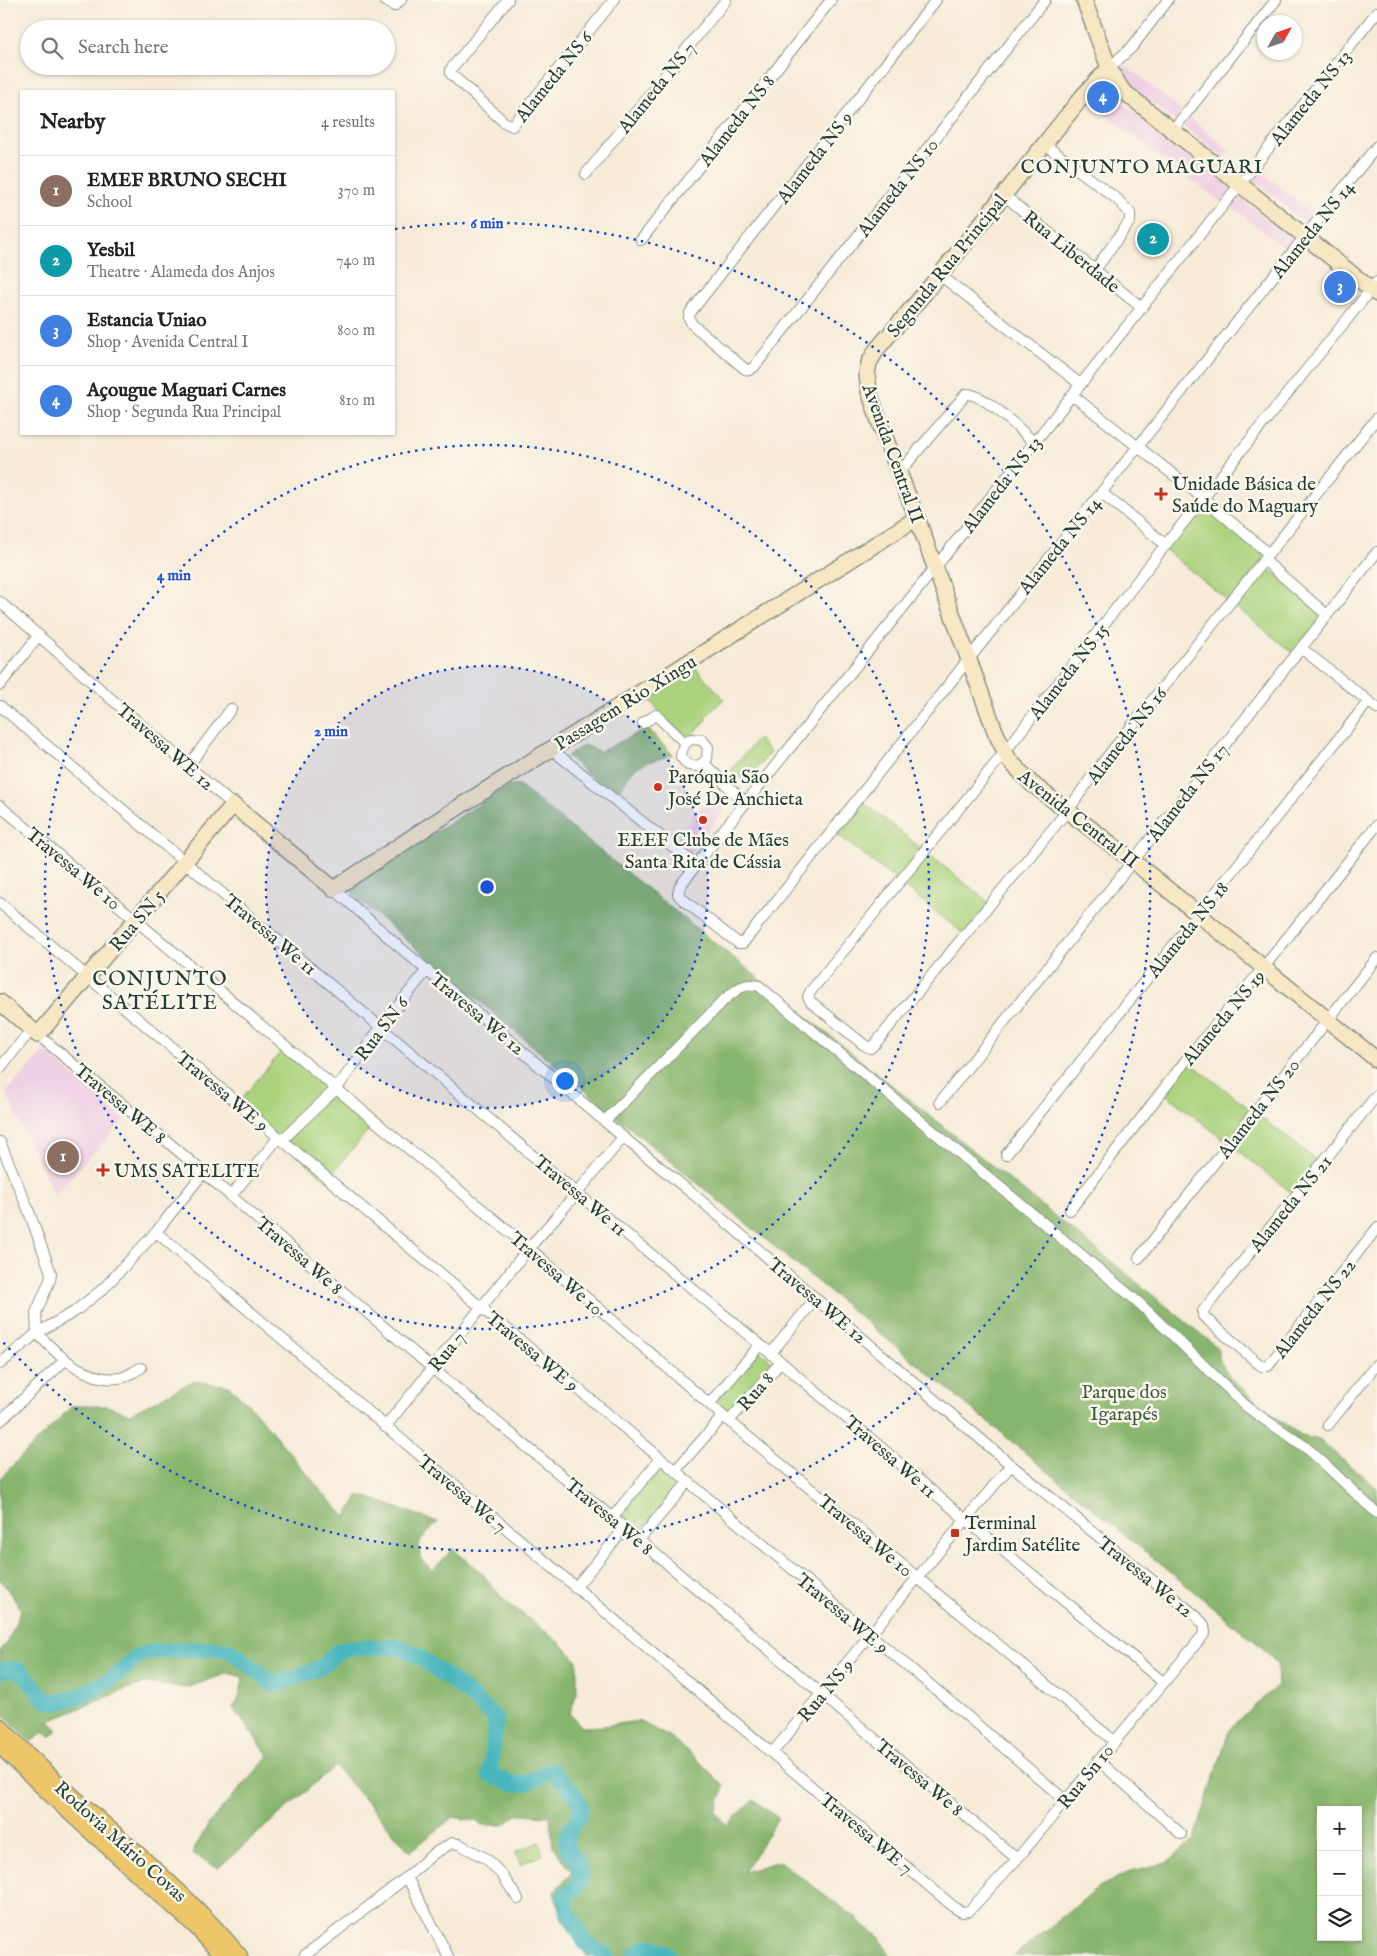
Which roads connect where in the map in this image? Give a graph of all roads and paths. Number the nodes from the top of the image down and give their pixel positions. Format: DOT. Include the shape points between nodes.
graph roads {
  1 [pos="508,0"];
  2 [pos="614,0"];
  3 [pos="726,0"];
  4 [pos="832,0"];
  5 [pos="936,0"];
  6 [pos="1045,0"];
  7 [pos="1084,0"];
  8 [pos="1168,0"];
  9 [pos="1276,0"];
  10 [pos="1377,12"];
  11 [pos="1109,68"];
  12 [pos="1172,131"];
  13 [pos="1044,144"];
  14 [pos="1377,146"];
  15 [pos="586,174"];
  16 [pos="1239,185"];
  17 [pos="1004,194"];
  18 [pos="1306,238"];
  19 [pos="641,240"];
  20 [pos="1095,270"];
  21 [pos="940,275"];
  22 [pos="1375,289"];
  23 [pos="1141,307"];
  24 [pos="745,369"];
  25 [pos="866,374"];
  26 [pos="1080,384"];
  27 [pos="1072,395"];
  28 [pos="1377,418"];
  29 [pos="1034,442"];
  30 [pos="1138,446"];
  31 [pos="898,474"];
  32 [pos="1102,493"];
  33 [pos="1203,498"];
  34 [pos="917,518"];
  35 [pos="1166,545"];
  36 [pos="1377,552"];
  37 [pos="1266,557"];
  38 [pos="936,568"];
  39 [pos="0,602"];
  40 [pos="1327,615"];
  41 [pos="39,635"];
  42 [pos="1300,648"];
  43 [pos="969,658"];
  44 [pos="0,685"];
  45 [pos="1368,702"];
  46 [pos="0,706"];
  47 [pos="231,708"];
  48 [pos="1377,708"];
  49 [pos="643,723"];
  50 [pos="685,743"];
  51 [pos="551,749"];
  52 [pos="1004,753"];
  53 [pos="702,763"];
  54 [pos="188,766"];
  55 [pos="746,803"];
  56 [pos="233,805"];
  57 [pos="0,806"];
  58 [pos="1068,810"];
  59 [pos="1377,825"];
  60 [pos="1133,861"];
  61 [pos="184,862"];
  62 [pos="696,866"];
  63 [pos="334,888"];
  64 [pos="0,903"];
  65 [pos="1199,915"];
  66 [pos="136,920"];
  67 [pos="741,944"];
  68 [pos="1377,958"];
  69 [pos="1264,967"];
  70 [pos="427,970"];
  71 [pos="88,976"];
  72 [pos="0,1002"];
  73 [pos="1328,1020"];
  74 [pos="381,1027"];
  75 [pos="35,1032"];
  76 [pos="870,1048"];
  77 [pos="1377,1060"];
  78 [pos="0,1068"];
  79 [pos="337,1088"];
  80 [pos="1377,1095"];
  81 [pos="940,1102"];
  82 [pos="605,1121"];
  83 [pos="622,1136"];
  84 [pos="280,1139"];
  85 [pos="0,1142"];
  86 [pos="1006,1155"];
  87 [pos="204,1172"];
  88 [pos="577,1193"];
  89 [pos="232,1196"];
  90 [pos="1070,1210"];
  91 [pos="1377,1228"];
  92 [pos="156,1232"];
  93 [pos="529,1248"];
  94 [pos="1139,1258"];
  95 [pos="816,1298"];
  96 [pos="481,1307"];
  97 [pos="1203,1312"];
  98 [pos="37,1333"];
  99 [pos="760,1345"];
  100 [pos="771,1354"];
  101 [pos="64,1361"];
  102 [pos="781,1362"];
  103 [pos="0,1364"];
  104 [pos="1377,1364"];
  105 [pos="141,1368"];
  106 [pos="432,1368"];
  107 [pos="709,1404"];
  108 [pos="726,1419"];
  109 [pos="0,1421"];
  110 [pos="1328,1425"];
  111 [pos="385,1427"];
  112 [pos="660,1459"];
  113 [pos="1011,1465"];
  114 [pos="675,1471"];
  115 [pos="688,1482"];
  116 [pos="1377,1513"];
  117 [pos="612,1518"];
  118 [pos="966,1520"];
  119 [pos="625,1528"];
  120 [pos="639,1540"];
  121 [pos="917,1578"];
  122 [pos="575,1588"];
  123 [pos="1205,1633"];
  124 [pos="870,1636"];
  125 [pos="1164,1682"];
  126 [pos="822,1694"];
  127 [pos="0,1727"];
  128 [pos="1114,1740"];
  129 [pos="0,1745"];
  130 [pos="772,1753"];
  131 [pos="1098,1760"];
  132 [pos="1066,1801"];
  133 [pos="1181,1834"];
  134 [pos="1017,1859"];
  135 [pos="407,1877"];
  136 [pos="518,1900"];
  137 [pos="962,1912"];
  138 [pos="222,1956"];
  139 [pos="239,1956"];
  140 [pos="304,1956"];
  141 [pos="448,1956"];
  1 -- 2 [label="street, Alameda NS 6" via="450,74 509,125 514,124"];
  3 -- 15 [label="street, Alameda NS 7"];
  4 -- 19 [label="street, Alameda NS 8"];
  5 -- 24 [label="street, Alameda NS 9" via="690,312 692,324"];
  6 -- 24 [label="street, Alameda NS 10" via="754,367"];
  7 -- 11 [label="main road"];
  8 -- 11 [label="street" via="1132,47"];
  9 -- 12 [label="street"];
  10 -- 16 [label="street, Alameda NS 13"];
  11 -- 12 [label="main road" via="1122,90"];
  11 -- 13 [label="main road, Segunda Rua Principal"];
  12 -- 16 [label="main road"];
  13 -- 17 [label="main road, Segunda Rua Principal"];
  13 -- 20 [label="street" via="1117,199 1130,213 1130,221"];
  14 -- 18 [label="street, Alameda NS 14"];
  16 -- 18 [label="main road"];
  16 -- 23 [label="street, Alameda NS 13"];
  17 -- 20 [label="street, Rua Liberdade"];
  17 -- 21 [label="main road, Segunda Rua Principal"];
  18 -- 22 [label="main road"];
  18 -- 30 [label="street, Alameda NS 14"];
  20 -- 23 [label="street, Rua Liberdade"];
  21 -- 25 [label="main road, Segunda Rua Principal" via="873,355"];
  21 -- 26 [label="street"];
  22 -- 33 [label="street, Alameda NS 15"];
  23 -- 26 [label="street, Alameda NS 13"];
  25 -- 31 [label="main road, Avenida Central II"];
  26 -- 27 [label="street, Alameda NS 13"];
  27 -- 29 [label="street, Alameda NS 13"];
  27 -- 30 [label="street"];
  28 -- 37 [label="street, Alameda NS 16"];
  29 -- 31 [label="street" via="987,403 966,394"];
  29 -- 38 [label="street, Alameda NS 13"];
  30 -- 32 [label="street, Alameda NS 14"];
  30 -- 33 [label="street"];
  31 -- 34 [label="main road, Avenida Central II"];
  32 -- 35 [label="street"];
  32 -- 43 [label="street, Alameda NS 14"];
  33 -- 35 [label="street, Alameda NS 15"];
  33 -- 37 [label="street"];
  34 -- 38 [label="main road, Avenida Central II"];
  34 -- 51 [label="main road, Passagem Rio Xingu"];
  35 -- 52 [label="street, Alameda NS 15"];
  36 -- 40 [label="street, Alameda NS 17"];
  37 -- 40 [label="street"];
  37 -- 58 [label="street, Alameda NS 16"];
  38 -- 43 [label="main road, Avenida Central II"];
  38 -- 55 [label="street, Alameda NS 13"];
  39 -- 41 [label="street, Travessa WE 12"];
  40 -- 42 [label="street, Alameda NS 17"];
  41 -- 44 [label="street"];
  41 -- 54 [label="street, Travessa WE 12"];
  42 -- 45 [label="street"];
  42 -- 60 [label="street, Alameda NS 17"];
  43 -- 52 [label="main road, Avenida Central II"];
  43 -- 67 [label="street, Alameda NS 14"];
  45 -- 48 [label="street"];
  45 -- 65 [label="street, Alameda NS 18"];
  46 -- 61 [label="street, Travessa We 11"];
  47 -- 54 [label="street"];
  49 -- 50 [label="street" via="656,715"];
  50 -- 53 [label="street" via="681,764 697,766"];
  50 -- 53 [label="street" via="691,739 702,740 708,747"];
  51 -- 62 [label="street"];
  51 -- 63 [label="main road, Passagem Rio Xingu"];
  52 -- 58 [label="main road, Avenida Central II" via="1017,770"];
  52 -- 76 [label="street, Alameda NS 15" via="809,994 812,1002"];
  53 -- 55 [label="street"];
  54 -- 56 [label="street, Travessa WE 12"];
  55 -- 62 [label="street, Alameda NS 13"];
  56 -- 61 [label="main road, Rua SN 5"];
  56 -- 63 [label="main road, Travessa WE 12"];
  57 -- 66 [label="street, Travessa We 10"];
  58 -- 60 [label="main road, Avenida Central II"];
  58 -- 76 [label="street, Alameda NS 16"];
  59 -- 69 [label="street, Alameda NS 19"];
  60 -- 65 [label="main road, Avenida Central II"];
  60 -- 81 [label="street, Alameda NS 17"];
  61 -- 66 [label="main road, Rua SN 5"];
  61 -- 74 [label="street, Travessa We 11"];
  62 -- 67 [label="street, Alameda NS 13" via="680,886 679,896"];
  63 -- 70 [label="street, Travessa We 12"];
  64 -- 71 [label="street, Travessa WE 9"];
  65 -- 69 [label="main road, Avenida Central II"];
  65 -- 86 [label="street, Alameda NS 18"];
  66 -- 71 [label="main road, Rua SN 5"];
  66 -- 79 [label="street, Travessa We 10"];
  68 -- 73 [label="street, Alameda NS 20"];
  69 -- 73 [label="main road, Avenida Central II"];
  69 -- 90 [label="street, Alameda NS 19" via="1187,1059"];
  70 -- 74 [label="street, Rua SN 6"];
  70 -- 82 [label="street, Travessa We 12"];
  71 -- 75 [label="main road, Rua SN 5"];
  71 -- 84 [label="street, Travessa WE 9"];
  72 -- 75 [label="main road"];
  73 -- 77 [label="main road, Avenida Central II"];
  73 -- 94 [label="street, Alameda NS 20"];
  74 -- 79 [label="street, Rua SN 6"];
  74 -- 88 [label="street, Travessa We 11"];
  75 -- 78 [label="street"];
  75 -- 87 [label="street, Travessa WE 8"];
  79 -- 84 [label="street, Rua SN 6"];
  79 -- 93 [label="street, Travessa We 10"];
  80 -- 97 [label="street, Alameda NS 21"];
  82 -- 83 [label="street, Travessa We 12"];
  82 -- 116 [label="street" via="725,999 743,986 759,986 1138,1302 1246,1406 1309,1451"];
  83 -- 88 [label="street, Rua 7"];
  83 -- 95 [label="street, Travessa WE 12"];
  84 -- 89 [label="street"];
  84 -- 96 [label="street, Travessa WE 9"];
  85 -- 98 [label="street" via="51,1273 36,1313"];
  87 -- 89 [label="street, Travessa We 8"];
  87 -- 92 [label="street"];
  88 -- 93 [label="street, Rua 7"];
  88 -- 99 [label="street, Travessa We 11"];
  89 -- 106 [label="street, Travessa We 8"];
  91 -- 97 [label="street, Alameda NS 22" via="1268,1366 1261,1366 1249,1357 1205,1318"];
  92 -- 98 [label="street" via="96,1295"];
  92 -- 111 [label="street, Travessa We 7"];
  93 -- 96 [label="street, Rua 7"];
  93 -- 107 [label="street, Travessa We 10"];
  95 -- 100 [label="street, Rua 8"];
  95 -- 113 [label="street, Travessa WE 12"];
  96 -- 106 [label="street, Rua 7"];
  96 -- 112 [label="street, Travessa WE 9"];
  98 -- 101 [label="street"];
  98 -- 103 [label="street"];
  99 -- 100 [label="street, Travessa We 11"];
  99 -- 107 [label="street, Rua 8"];
  100 -- 102 [label="street, Travessa We 11"];
  101 -- 105 [label="street" via="101,1378 124,1377"];
  101 -- 109 [label="street"];
  102 -- 108 [label="street, Rua 8"];
  102 -- 118 [label="street, Travessa We 11"];
  104 -- 110 [label="street"];
  106 -- 111 [label="street, Rua 7"];
  106 -- 117 [label="street, Travessa We 8"];
  107 -- 108 [label="street, Travessa We 10"];
  108 -- 114 [label="street, Rua 8"];
  108 -- 121 [label="street, Travessa We 10"];
  111 -- 122 [label="street, Travessa We 7"];
  112 -- 114 [label="street, Travessa WE 9"];
  112 -- 117 [label="street"];
  113 -- 118 [label="street, Rua NS 9"];
  113 -- 123 [label="street, Travessa We 12" via="1196,1616 1204,1625"];
  114 -- 115 [label="street, Travessa WE 9"];
  115 -- 120 [label="street"];
  115 -- 124 [label="street, Travessa WE 9"];
  117 -- 119 [label="street, Travessa We 8"];
  118 -- 121 [label="street, Rua NS 9"];
  118 -- 125 [label="street, Travessa We 11"];
  119 -- 120 [label="street, Travessa We 8"];
  119 -- 122 [label="street"];
  120 -- 126 [label="street, Travessa We 8"];
  121 -- 124 [label="street, Rua NS 9"];
  121 -- 128 [label="street, Travessa We 10"];
  122 -- 130 [label="street, Travessa We 7"];
  123 -- 125 [label="street, Rua Sn 10"];
  124 -- 126 [label="street, Rua NS 9"];
  124 -- 132 [label="street, Travessa WE 9"];
  125 -- 128 [label="street, Rua Sn 10"];
  126 -- 130 [label="street, Rua NS 9"];
  126 -- 134 [label="street, Travessa We 8"];
  127 -- 139 [label="main road, Rodovia Mário Covas" via="52,1779 185,1898"];
  128 -- 131 [label="street, Rua Sn 10"];
  129 -- 138 [label="main road, Rodovia Mário Covas" via="196,1926"];
  130 -- 137 [label="street, Travessa WE 7"];
  131 -- 132 [label="street, Rua Sn 10"];
  131 -- 133 [label="street"];
  132 -- 134 [label="street, Rua Sn 10"];
  134 -- 137 [label="street, Rua Sn 10" via="969,1911"];
  135 -- 136 [label="street" via="447,1844 460,1844 487,1859"];
  135 -- 140 [label="street"];
  135 -- 141 [label="street"];
}
